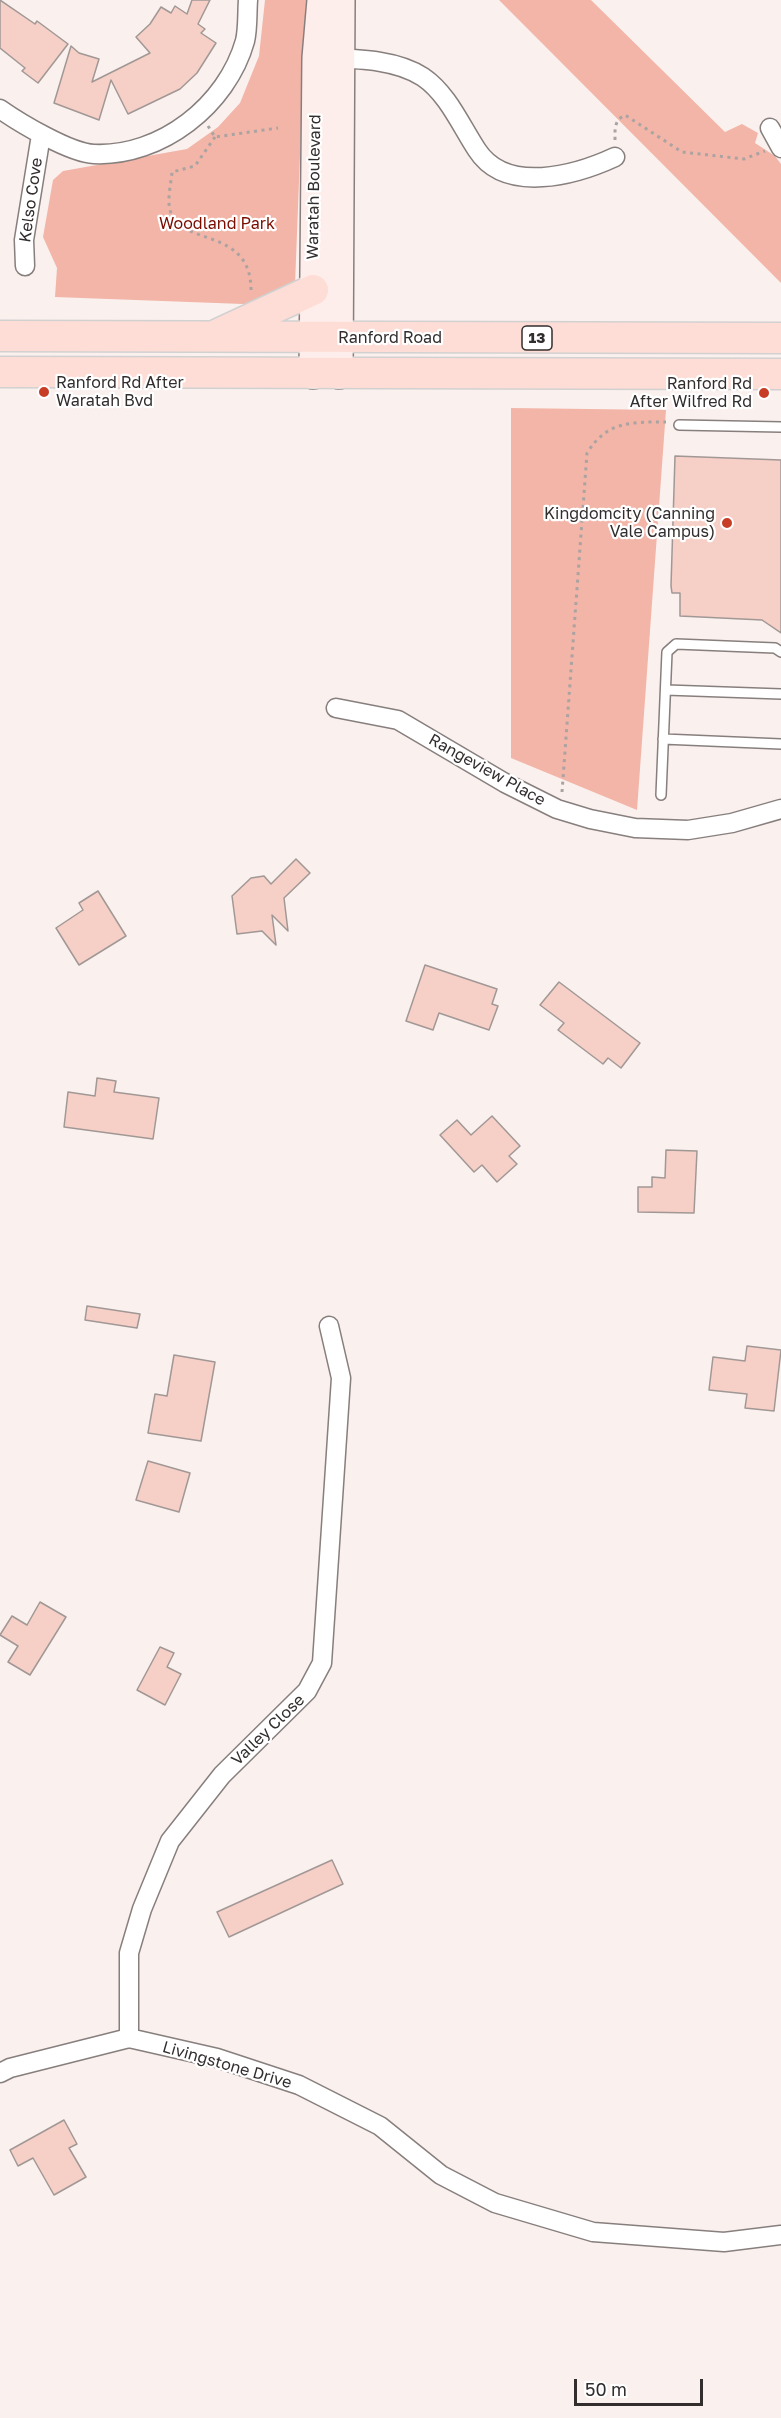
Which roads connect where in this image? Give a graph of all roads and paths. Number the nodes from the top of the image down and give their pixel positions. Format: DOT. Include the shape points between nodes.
graph roads {
  1 [pos="248,0"];
  2 [pos="321,0"];
  3 [pos="341,0"];
  4 [pos="327,58"];
  5 [pos="0,109"];
  6 [pos="200,112"];
  7 [pos="278,128"];
  8 [pos="770,128"];
  9 [pos="41,135"];
  10 [pos="215,137"];
  11 [pos="780,147"];
  12 [pos="615,157"];
  13 [pos="25,266"];
  14 [pos="313,290"];
  15 [pos="250,300"];
  16 [pos="0,336"];
  17 [pos="210,338"];
  18 [pos="326,338"];
  19 [pos="781,338"];
  20 [pos="0,372"];
  21 [pos="781,374"];
  22 [pos="326,375"];
  23 [pos="679,425"];
  24 [pos="781,427"];
  25 [pos="781,652"];
  26 [pos="666,690"];
  27 [pos="781,694"];
  28 [pos="336,708"];
  29 [pos="663,739"];
  30 [pos="781,744"];
  31 [pos="661,795"];
  32 [pos="781,808"];
  33 [pos="557,809"];
  34 [pos="329,1326"];
  35 [pos="129,2038"];
  36 [pos="0,2073"];
  37 [pos="781,2235"];
  1 -- 6 [label="street" via="245,41 225,85"];
  2 -- 4 [label="street, Waratah Boulevard"];
  3 -- 4 [label="street, Waratah Boulevard"];
  4 -- 12 [label="street" via="392,65 422,77 445,100 479,153 492,166 512,176 558,177 585,171"];
  4 -- 14 [label="street, Waratah Boulevard"];
  4 -- 18 [label="street, Waratah Boulevard"];
  5 -- 9 [label="street"];
  6 -- 9 [label="street" via="191,122 141,149 93,154"];
  6 -- 10 [label="path"];
  7 -- 10 [label="path"];
  8 -- 11 [label="street"];
  9 -- 13 [label="street, Kelso Cove" via="24,240"];
  10 -- 15 [label="path" via="195,166 172,172 169,208 174,220 191,232 231,246 251,282"];
  11 -- 12 [label="path" via="744,159 682,152 625,115 615,126"];
  14 -- 17 [label="main road"];
  14 -- 18 [label="street, Waratah Boulevard"];
  16 -- 17 [label="main road, Ranford Road / 13"];
  17 -- 18 [label="main road, Ranford Road / 13"];
  18 -- 19 [label="main road, Ranford Road / 13"];
  18 -- 22 [label="street, Waratah Boulevard"];
  20 -- 22 [label="main road, 13"];
  21 -- 22 [label="main road, 13"];
  23 -- 24 [label="lane"];
  23 -- 33 [label="path" via="633,423 614,427 596,438 587,453 566,765"];
  25 -- 26 [label="lane" via="775,648 676,644 667,652"];
  26 -- 27 [label="lane"];
  26 -- 29 [label="lane"];
  28 -- 33 [label="street, Rangeview Place" via="398,720"];
  29 -- 30 [label="lane"];
  29 -- 31 [label="lane"];
  32 -- 33 [label="street, Rangeview Place" via="732,823 688,830 635,828"];
  34 -- 35 [label="street, Valley Close" via="341,1378 322,1663 307,1691 222,1775 170,1841 129,1953"];
  35 -- 36 [label="street, Livingstone Drive"];
  35 -- 37 [label="street, Livingstone Drive" via="217,2058 299,2085 380,2126 441,2175 506,2207 594,2232 724,2242"];
}
